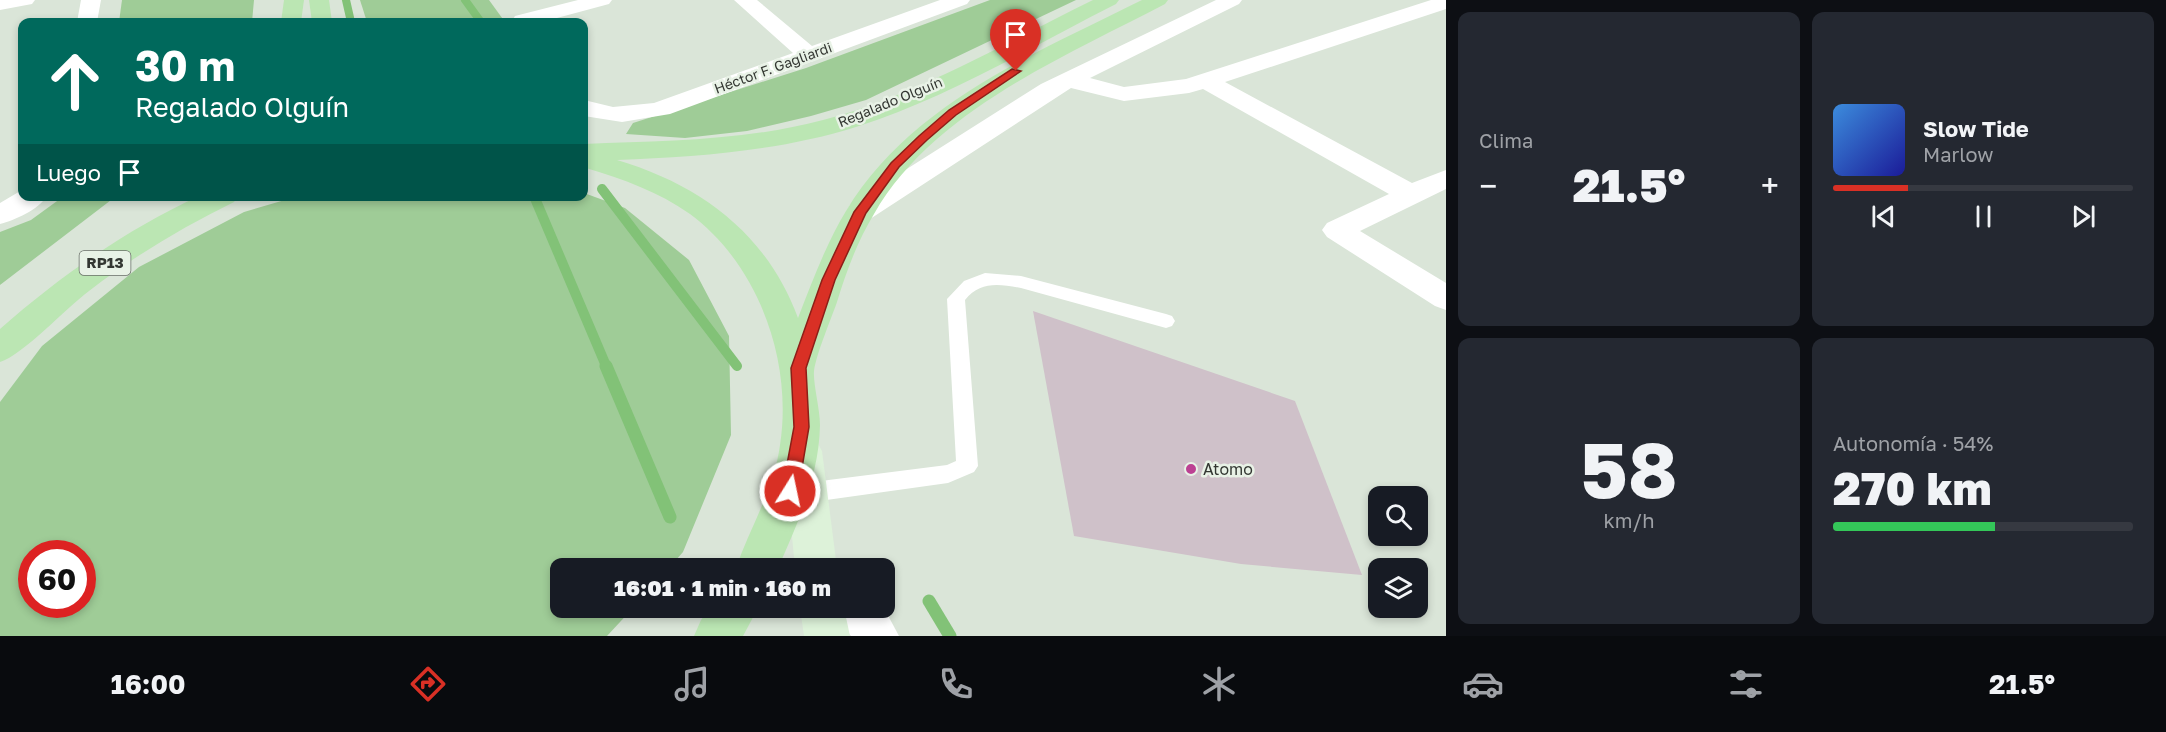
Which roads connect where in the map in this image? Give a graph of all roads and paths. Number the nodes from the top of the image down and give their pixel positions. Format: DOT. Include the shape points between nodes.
graph roads {
  1 [pos="26,0"];
  2 [pos="91,0"];
  3 [pos="294,0"];
  4 [pos="319,0"];
  5 [pos="602,0"];
  6 [pos="744,0"];
  7 [pos="960,0"];
  8 [pos="1108,0"];
  9 [pos="1158,0"];
  10 [pos="1232,0"];
  11 [pos="1446,2"];
  12 [pos="0,4"];
  13 [pos="520,17"];
  14 [pos="88,18"];
  15 [pos="292,18"];
  16 [pos="321,18"];
  17 [pos="809,55"];
  18 [pos="1060,84"];
  19 [pos="1197,84"];
  20 [pos="588,109"];
  21 [pos="588,153"];
  22 [pos="588,160"];
  23 [pos="1446,178"];
  24 [pos="1412,195"];
  25 [pos="24,201"];
  26 [pos="168,201"];
  27 [pos="213,201"];
  28 [pos="860,212"];
  29 [pos="0,215"];
  30 [pos="122,251"];
  31 [pos="1446,298"];
  32 [pos="42,310"];
  33 [pos="1166,321"];
  34 [pos="0,330"];
  35 [pos="0,349"];
  36 [pos="798,368"];
  37 [pos="798,493"];
  38 [pos="762,558"];
  39 [pos="814,558"];
  40 [pos="729,618"];
  41 [pos="824,618"];
  42 [pos="866,618"];
  43 [pos="717,636"];
  44 [pos="827,636"];
  45 [pos="876,636"];
  1 -- 12 [label="street"];
  2 -- 14 [label="street"];
  3 -- 15 [label="main road"];
  4 -- 16 [label="main road"];
  5 -- 13 [label="street"];
  6 -- 17 [label="street"];
  7 -- 17 [label="street, Héctor F. Gagliardi"];
  8 -- 21 [label="main road, Regalado Olguín" via="941,83 832,125 782,137 707,147"];
  9 -- 28 [label="main road, Regalado Olguín" via="1010,75 952,113 895,165"];
  10 -- 18 [label="street"];
  11 -- 19 [label="street"];
  17 -- 20 [label="street, Héctor F. Gagliardi" via="662,109 615,116"];
  18 -- 19 [label="street" via="1104,103 1136,105"];
  18 -- 28 [label="street"];
  19 -- 24 [label="street"];
  22 -- 36 [label="main road" via="657,182 713,218 738,244 766,284"];
  23 -- 24 [label="street"];
  24 -- 31 [label="street" via="1337,230"];
  25 -- 29 [label="street"];
  26 -- 30 [label="main road, RP13"];
  27 -- 30 [label="main road, RP13"];
  28 -- 36 [label="main road, Regalado Olguín" via="828,280"];
  30 -- 32 [label="main road, RP13"];
  32 -- 34 [label="main road"];
  32 -- 35 [label="main road, RP13"];
  33 -- 37 [label="lane" via="1004,279 979,280 963,287 956,298 968,466 948,474"];
  36 -- 37 [label="main road"];
  37 -- 38 [label="main road"];
  37 -- 39 [label="main road"];
  40 -- 43 [label="main road"];
  41 -- 44 [label="main road"];
  42 -- 45 [label="street"];
}
